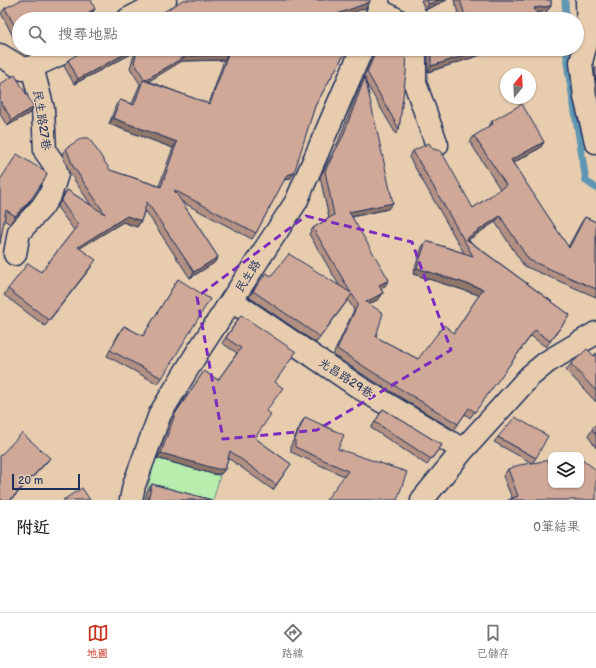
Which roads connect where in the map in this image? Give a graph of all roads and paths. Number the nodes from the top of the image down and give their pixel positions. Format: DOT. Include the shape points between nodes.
graph roads {
  1 [pos="165,0"];
  2 [pos="587,0"];
  3 [pos="142,12"];
  4 [pos="584,51"];
  5 [pos="0,55"];
  6 [pos="56,56"];
  7 [pos="359,56"];
  8 [pos="415,56"];
  9 [pos="583,56"];
  10 [pos="32,67"];
  11 [pos="596,142"];
  12 [pos="437,145"];
  13 [pos="15,254"];
  14 [pos="232,300"];
  15 [pos="596,333"];
  16 [pos="463,450"];
  17 [pos="131,500"];
  18 [pos="422,500"];
  1 -- 3 [label="street"];
  2 -- 4 [label="street" via="588,36"];
  5 -- 10 [label="street" via="23,69"];
  6 -- 10 [label="street"];
  7 -- 14 [label="street, 民生路" via="296,202"];
  8 -- 12 [label="street" via="415,84"];
  9 -- 11 [label="street" via="585,97"];
  10 -- 13 [label="street, 民生路27巷" via="43,109 45,151 57,174 51,193 42,207 19,232"];
  14 -- 16 [label="street, 光昌路29巷" via="360,388"];
  14 -- 17 [label="street, 民生路" via="160,414"];
  15 -- 16 [label="street" via="547,362 530,376"];
  16 -- 18 [label="street"];
}
